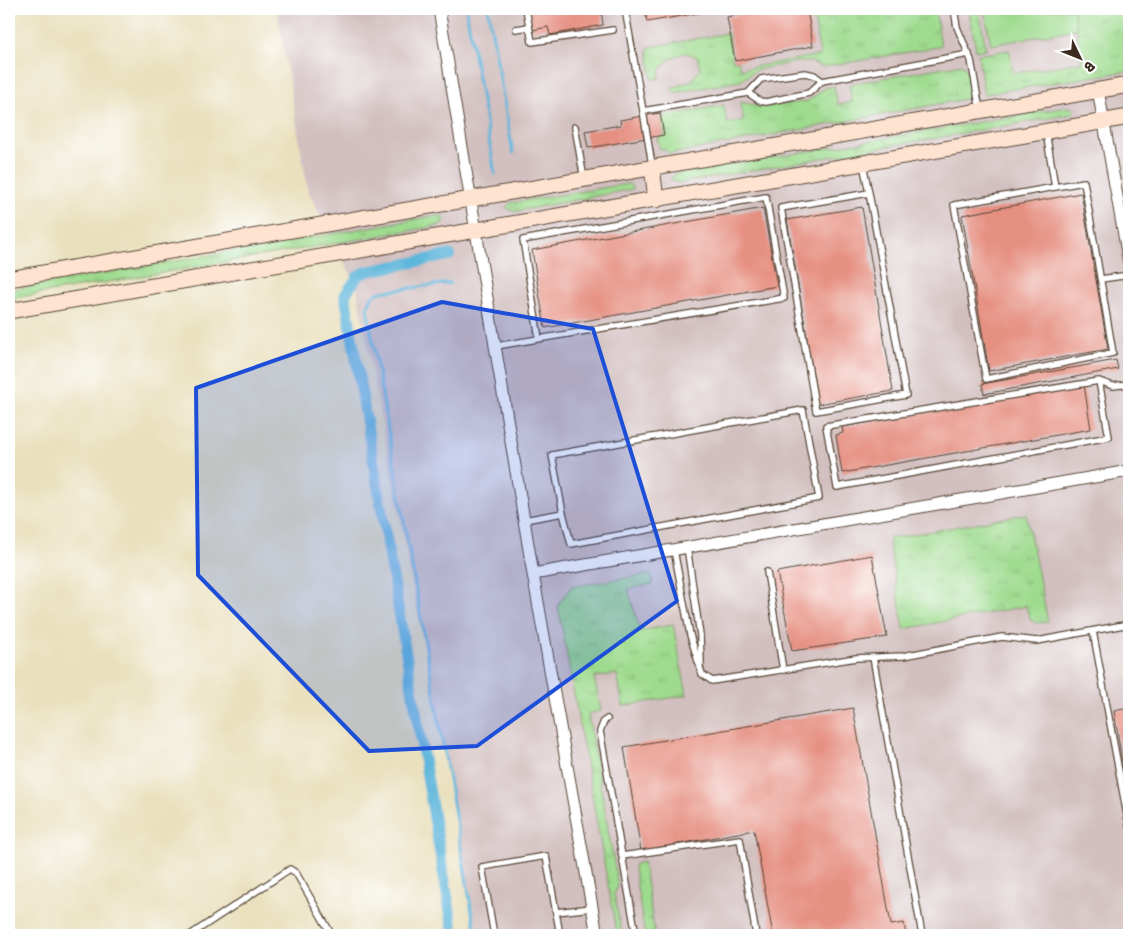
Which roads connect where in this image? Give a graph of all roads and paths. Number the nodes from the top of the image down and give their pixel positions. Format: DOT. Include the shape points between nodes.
graph roads {
  1 [pos="439,9"];
  2 [pos="526,9"];
  3 [pos="625,9"];
  4 [pos="954,9"];
  5 [pos="529,27"];
  6 [pos="516,29"];
  7 [pos="614,30"];
  8 [pos="969,54"];
  9 [pos="822,81"];
  10 [pos="1129,85"];
  11 [pos="1098,90"];
  12 [pos="748,93"];
  13 [pos="643,110"];
  14 [pos="980,110"];
  15 [pos="1129,117"];
  16 [pos="1104,121"];
  17 [pos="575,127"];
  18 [pos="1046,132"];
  19 [pos="864,164"];
  20 [pos="652,167"];
  21 [pos="584,179"];
  22 [pos="1055,187"];
  23 [pos="869,193"];
  24 [pos="472,198"];
  25 [pos="656,200"];
  26 [pos="477,231"];
  27 [pos="1129,263"];
  28 [pos="1129,275"];
  29 [pos="1101,278"];
  30 [pos="9,279"];
  31 [pos="9,311"];
  32 [pos="539,339"];
  33 [pos="496,346"];
  34 [pos="1099,381"];
  35 [pos="1129,384"];
  36 [pos="1129,471"];
  37 [pos="563,513"];
  38 [pos="524,520"];
  39 [pos="687,547"];
  40 [pos="674,550"];
  41 [pos="767,572"];
  42 [pos="533,574"];
  43 [pos="1129,624"];
  44 [pos="1093,631"];
  45 [pos="873,656"];
  46 [pos="702,670"];
  47 [pos="783,670"];
  48 [pos="607,719"];
  49 [pos="1129,826"];
  50 [pos="622,856"];
  51 [pos="592,908"];
  52 [pos="556,912"];
  53 [pos="329,930"];
  54 [pos="190,935"];
  55 [pos="494,935"];
  56 [pos="560,935"];
  57 [pos="596,935"];
  58 [pos="636,935"];
  59 [pos="756,935"];
  60 [pos="922,935"];
  1 -- 24 [label="street"];
  2 -- 5 [label="lane"];
  3 -- 13 [label="lane"];
  4 -- 8 [label="lane"];
  5 -- 6 [label="lane"];
  5 -- 7 [label="lane" via="532,42"];
  8 -- 9 [label="lane"];
  8 -- 14 [label="lane"];
  9 -- 12 [label="lane" via="809,93 766,102"];
  9 -- 12 [label="lane" via="805,73 761,79"];
  10 -- 11 [label="street"];
  11 -- 14 [label="street"];
  11 -- 16 [label="street"];
  12 -- 13 [label="lane"];
  13 -- 20 [label="lane"];
  14 -- 20 [label="street"];
  15 -- 16 [label="street"];
  16 -- 18 [label="street"];
  16 -- 27 [label="street"];
  17 -- 21 [label="lane"];
  18 -- 19 [label="street"];
  18 -- 22 [label="lane"];
  19 -- 23 [label="lane"];
  19 -- 25 [label="street"];
  20 -- 21 [label="street"];
  20 -- 25 [label="street"];
  21 -- 24 [label="street"];
  22 -- 29 [label="lane" via="1084,182"];
  22 -- 29 [label="lane" via="954,205 986,379 1113,353"];
  23 -- 23 [label="lane" via="906,395 816,412 781,208"];
  24 -- 26 [label="street"];
  24 -- 30 [label="street"];
  25 -- 26 [label="street"];
  26 -- 31 [label="street"];
  26 -- 33 [label="street"];
  28 -- 29 [label="lane"];
  32 -- 32 [label="lane" via="784,298 766,197 523,240"];
  32 -- 33 [label="lane"];
  33 -- 38 [label="street"];
  34 -- 34 [label="lane" via="826,426 836,486 1109,437"];
  34 -- 35 [label="lane" via="1113,386"];
  36 -- 39 [label="street"];
  37 -- 37 [label="lane" via="552,455 803,410 819,498 571,544"];
  37 -- 38 [label="lane"];
  38 -- 42 [label="street"];
  39 -- 40 [label="street"];
  39 -- 46 [label="lane"];
  40 -- 42 [label="street"];
  40 -- 46 [label="lane" via="690,634"];
  41 -- 47 [label="lane"];
  42 -- 51 [label="street"];
  43 -- 44 [label="lane"];
  44 -- 45 [label="lane" via="1037,641 1002,638 903,656"];
  44 -- 49 [label="lane"];
  45 -- 47 [label="lane"];
  45 -- 60 [label="lane"];
  46 -- 47 [label="lane" via="705,678 712,681"];
  48 -- 50 [label="lane" via="600,731"];
  50 -- 58 [label="lane"];
  50 -- 59 [label="lane" via="740,839"];
  51 -- 52 [label="lane"];
  51 -- 57 [label="street"];
  52 -- 55 [label="lane" via="546,856 482,867"];
  52 -- 56 [label="lane"];
  53 -- 54 [label="lane" via="296,872 290,869"];
}
